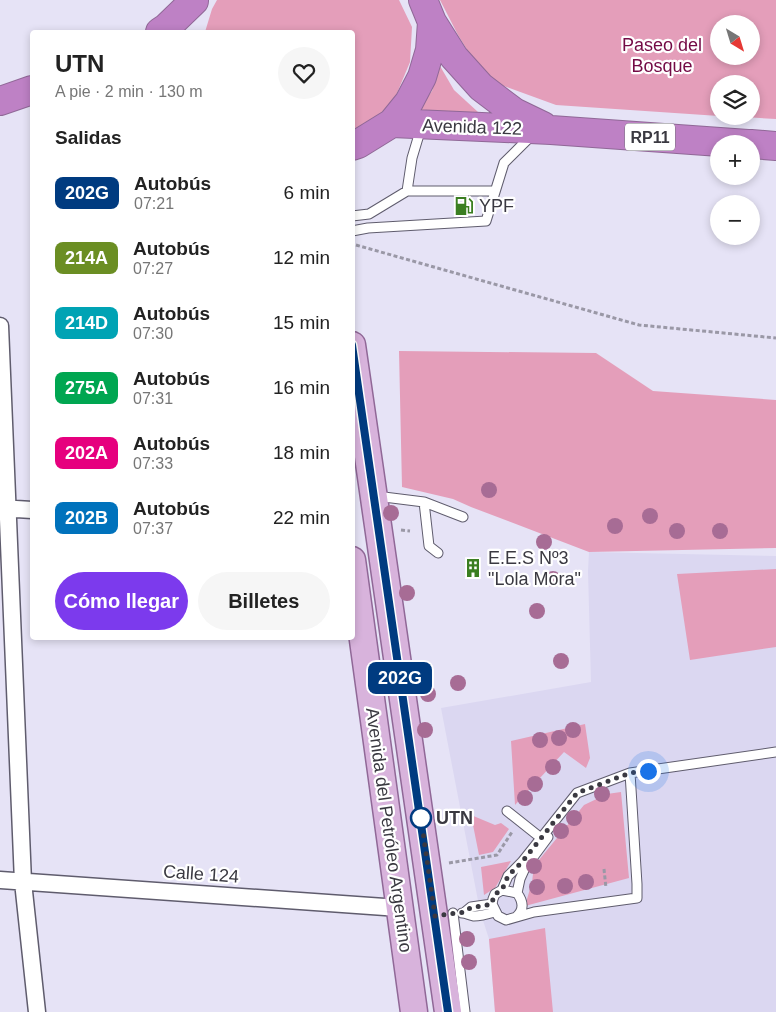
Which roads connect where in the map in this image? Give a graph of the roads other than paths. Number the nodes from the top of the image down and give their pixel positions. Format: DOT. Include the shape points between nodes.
graph roads {
  1 [pos="195,1"];
  2 [pos="428,11"];
  3 [pos="163,30"];
  4 [pos="187,30"];
  5 [pos="30,91"];
  6 [pos="0,102"];
  7 [pos="30,105"];
  8 [pos="392,124"];
  9 [pos="422,125"];
  10 [pos="545,130"];
  11 [pos="710,141"];
  12 [pos="760,145"];
  13 [pos="776,146"];
  14 [pos="355,147"];
  15 [pos="407,191"];
  16 [pos="495,191"];
  17 [pos="355,216"];
  18 [pos="355,230"];
  19 [pos="0,326"];
  20 [pos="355,366"];
  21 [pos="373,495"];
  22 [pos="424,502"];
  23 [pos="4,508"];
  24 [pos="30,510"];
  25 [pos="463,517"];
  26 [pos="438,553"];
  27 [pos="355,582"];
  28 [pos="776,752"];
  29 [pos="630,775"];
  30 [pos="507,811"];
  31 [pos="541,838"];
  32 [pos="0,880"];
  33 [pos="23,882"];
  34 [pos="502,890"];
  35 [pos="517,893"];
  36 [pos="399,908"];
  37 [pos="494,908"];
  38 [pos="444,915"];
  39 [pos="516,917"];
  40 [pos="37,1012"];
  41 [pos="414,1012"];
  42 [pos="448,1012"];
  43 [pos="465,1012"];
  1 -- 3 [label="highway"];
  1 -- 4 [label="highway"];
  2 -- 8 [label="highway, RP11" via="430,50 422,77 410,102"];
  2 -- 10 [label="highway, Avenida 122 / RP11" via="454,57 481,87"];
  5 -- 6 [label="highway"];
  6 -- 7 [label="highway"];
  8 -- 9 [label="highway, Avenida 122 / RP11"];
  8 -- 14 [label="highway, RP11"];
  9 -- 10 [label="highway, Avenida 122 / RP11"];
  9 -- 15 [label="lane"];
  10 -- 11 [label="highway, Avenida 122 / RP11"];
  10 -- 16 [label="lane" via="504,163"];
  12 -- 13 [label="highway, Avenida 122 / RP11"];
  15 -- 16 [label="lane"];
  15 -- 17 [label="lane" via="369,214"];
  16 -- 18 [label="lane" via="486,222"];
  19 -- 23 [label="street"];
  20 -- 21 [label="main road, Avenida del Petróleo Argentino"];
  21 -- 22 [label="lane"];
  21 -- 38 [label="main road, Avenida del Petróleo Argentino"];
  22 -- 25 [label="lane"];
  22 -- 26 [label="lane" via="429,546"];
  23 -- 24 [label="street"];
  23 -- 33 [label="street"];
  27 -- 36 [label="main road, Avenida del Petróleo Argentino"];
  28 -- 29 [label="lane"];
  29 -- 31 [label="lane" via="577,793"];
  29 -- 35 [label="lane" via="581,798 525,868"];
  29 -- 39 [label="lane" via="637,898"];
  30 -- 31 [label="lane"];
  31 -- 34 [label="lane" via="508,876"];
  32 -- 33 [label="street, Calle 124"];
  33 -- 36 [label="street, Calle 124"];
  33 -- 40 [label="street"];
  34 -- 35 [label="lane"];
  34 -- 37 [label="lane" via="495,894"];
  35 -- 39 [label="lane" via="522,909"];
  36 -- 41 [label="main road, Avenida del Petróleo Argentino"];
  37 -- 38 [label="lane" via="470,908 465,912"];
  37 -- 39 [label="lane" via="501,919"];
  38 -- 42 [label="main road, Avenida del Petróleo Argentino"];
  38 -- 43 [label="lane"];
}
